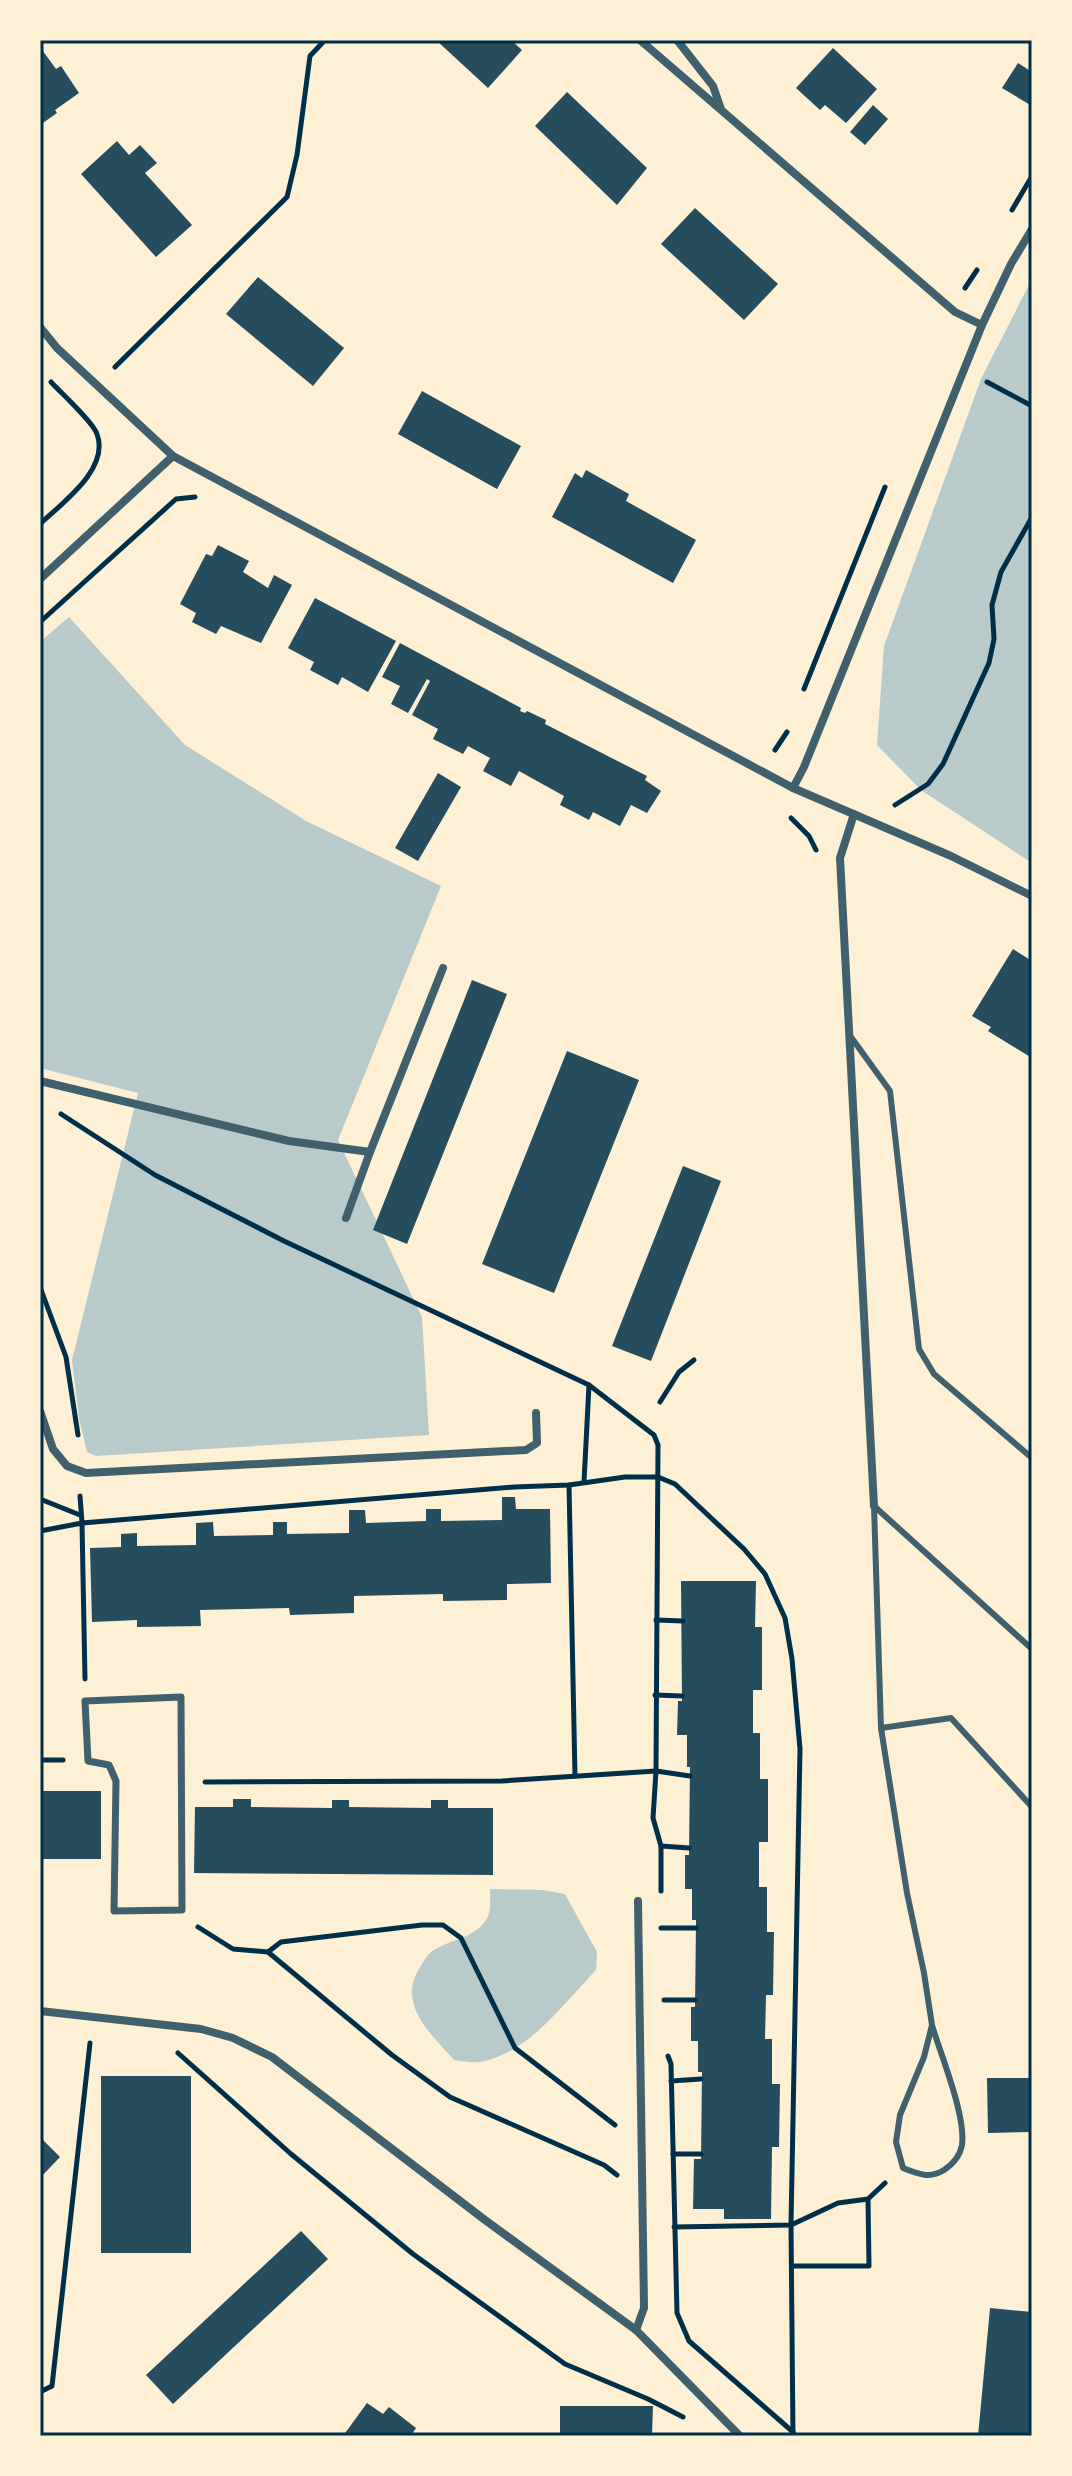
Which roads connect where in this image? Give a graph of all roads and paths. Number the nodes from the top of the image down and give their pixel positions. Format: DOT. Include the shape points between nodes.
graph roads {
  1 [pos="325,40"];
  2 [pos="640,40"];
  3 [pos="677,40"];
  4 [pos="721,110"];
  5 [pos="1032,229"];
  6 [pos="982,325"];
  7 [pos="40,327"];
  8 [pos="115,367"];
  9 [pos="48,379"];
  10 [pos="173,456"];
  11 [pos="199,496"];
  12 [pos="1032,517"];
  13 [pos="40,524"];
  14 [pos="40,579"];
  15 [pos="40,622"];
  16 [pos="793,788"];
  17 [pos="783,814"];
  18 [pos="854,814"];
  19 [pos="885,827"];
  20 [pos="840,858"];
  21 [pos="1032,896"];
  22 [pos="443,968"];
  23 [pos="848,1034"];
  24 [pos="40,1081"];
  25 [pos="50,1107"];
  26 [pos="370,1152"];
  27 [pos="346,1218"];
  28 [pos="694,1360"];
  29 [pos="589,1385"];
  30 [pos="660,1402"];
  31 [pos="40,1411"];
  32 [pos="536,1413"];
  33 [pos="1032,1458"];
  34 [pos="658,1477"];
  35 [pos="584,1482"];
  36 [pos="569,1485"];
  37 [pos="40,1499"];
  38 [pos="874,1506"];
  39 [pos="80,1515"];
  40 [pos="40,1531"];
  41 [pos="656,1620"];
  42 [pos="683,1621"];
  43 [pos="1032,1649"];
  44 [pos="655,1695"];
  45 [pos="682,1696"];
  46 [pos="85,1701"];
  47 [pos="881,1728"];
  48 [pos="656,1771"];
  49 [pos="575,1776"];
  50 [pos="690,1776"];
  51 [pos="181,1782"];
  52 [pos="1032,1807"];
  53 [pos="661,1846"];
  54 [pos="689,1848"];
  55 [pos="661,1898"];
  56 [pos="638,1901"];
  57 [pos="182,1910"];
  58 [pos="661,1913"];
  59 [pos="662,1943"];
  60 [pos="268,1952"];
  61 [pos="662,1986"];
  62 [pos="40,2011"];
  63 [pos="663,2015"];
  64 [pos="932,2025"];
  65 [pos="90,2043"];
  66 [pos="663,2045"];
  67 [pos="172,2048"];
  68 [pos="701,2079"];
  69 [pos="671,2081"];
  70 [pos="643,2146"];
  71 [pos="673,2154"];
  72 [pos="701,2154"];
  73 [pos="643,2197"];
  74 [pos="791,2225"];
  75 [pos="674,2227"];
  76 [pos="792,2266"];
  77 [pos="636,2330"];
  78 [pos="40,2392"];
  79 [pos="690,2421"];
  80 [pos="793,2434"];
  81 [pos="740,2436"];
  1 -- 8 [label="path" via="310,56 287,197"];
  2 -- 4 [label="street"];
  3 -- 4 [label="street" via="713,86"];
  4 -- 6 [label="street" via="955,312"];
  5 -- 6 [label="street"];
  6 -- 16 [label="street"];
  7 -- 10 [label="street"];
  9 -- 13 [label="path" via="97,432 101,455"];
  10 -- 14 [label="street"];
  10 -- 16 [label="street"];
  11 -- 15 [label="path" via="176,499"];
  12 -- 19 [label="path" via="1001,572 992,605 989,663 943,764 928,784 893,806"];
  16 -- 18 [label="street"];
  17 -- 20 [label="path" via="795,820 818,853"];
  18 -- 19 [label="street"];
  18 -- 20 [label="street"];
  19 -- 21 [label="street"];
  20 -- 23 [label="street"];
  22 -- 26 [label="street"];
  23 -- 33 [label="lane" via="890,1091 919,1349 934,1374"];
  23 -- 38 [label="street"];
  24 -- 26 [label="street" via="289,1141"];
  25 -- 29 [label="path" via="155,1175 433,1314"];
  26 -- 27 [label="street"];
  28 -- 30 [label="path" via="679,1372"];
  29 -- 34 [label="path" via="654,1435"];
  29 -- 35 [label="path"];
  31 -- 32 [label="street" via="53,1449 67,1466 86,1473 526,1450 537,1443"];
  34 -- 41 [label="path"];
  34 -- 74 [label="path" via="675,1484 765,1574 785,1618 790,1645 800,1749"];
  36 -- 49 [label="path"];
  37 -- 39 [label="path"];
  38 -- 43 [label="lane"];
  38 -- 47 [label="lane"];
  40 -- 46 [label="path" via="82,1523"];
  41 -- 42 [label="path"];
  41 -- 44 [label="path"];
  44 -- 45 [label="path"];
  44 -- 48 [label="path"];
  46 -- 51 [label="street" via="181,1697"];
  46 -- 57 [label="street" via="88,1761 109,1765 116,1781 114,1911"];
  47 -- 52 [label="lane" via="951,1718"];
  47 -- 64 [label="lane"];
  48 -- 49 [label="path"];
  48 -- 50 [label="path"];
  48 -- 53 [label="path" via="653,1818"];
  49 -- 51 [label="path"];
  51 -- 57 [label="street"];
  53 -- 54 [label="path"];
  53 -- 55 [label="path"];
  56 -- 70 [label="street"];
  57 -- 60 [label="path" via="186,1920 233,1949"];
  58 -- 59 [label="path"];
  60 -- 70 [label="path" via="281,1942 443,1925 461,1938 515,2048"];
  60 -- 73 [label="path" via="450,2097 604,2165"];
  61 -- 63 [label="path"];
  62 -- 77 [label="street" via="201,2029 272,2057"];
  64 -- 64 [label="lane" via="900,2115 896,2142 903,2168 921,2175 953,2164 962,2147 962,2122"];
  65 -- 78 [label="path" via="52,2386"];
  66 -- 69 [label="path"];
  67 -- 79 [label="path" via="413,2254 565,2364"];
  68 -- 69 [label="path"];
  69 -- 71 [label="path"];
  70 -- 71 [label="path"];
  70 -- 73 [label="street"];
  71 -- 72 [label="path"];
  71 -- 75 [label="path"];
  73 -- 77 [label="street" via="644,2308"];
  74 -- 75 [label="path"];
  74 -- 76 [label="path"];
  74 -- 76 [label="path" via="838,2203 868,2199 869,2266"];
  75 -- 80 [label="path" via="677,2313 689,2341"];
  76 -- 80 [label="path"];
  77 -- 81 [label="street"];
}
